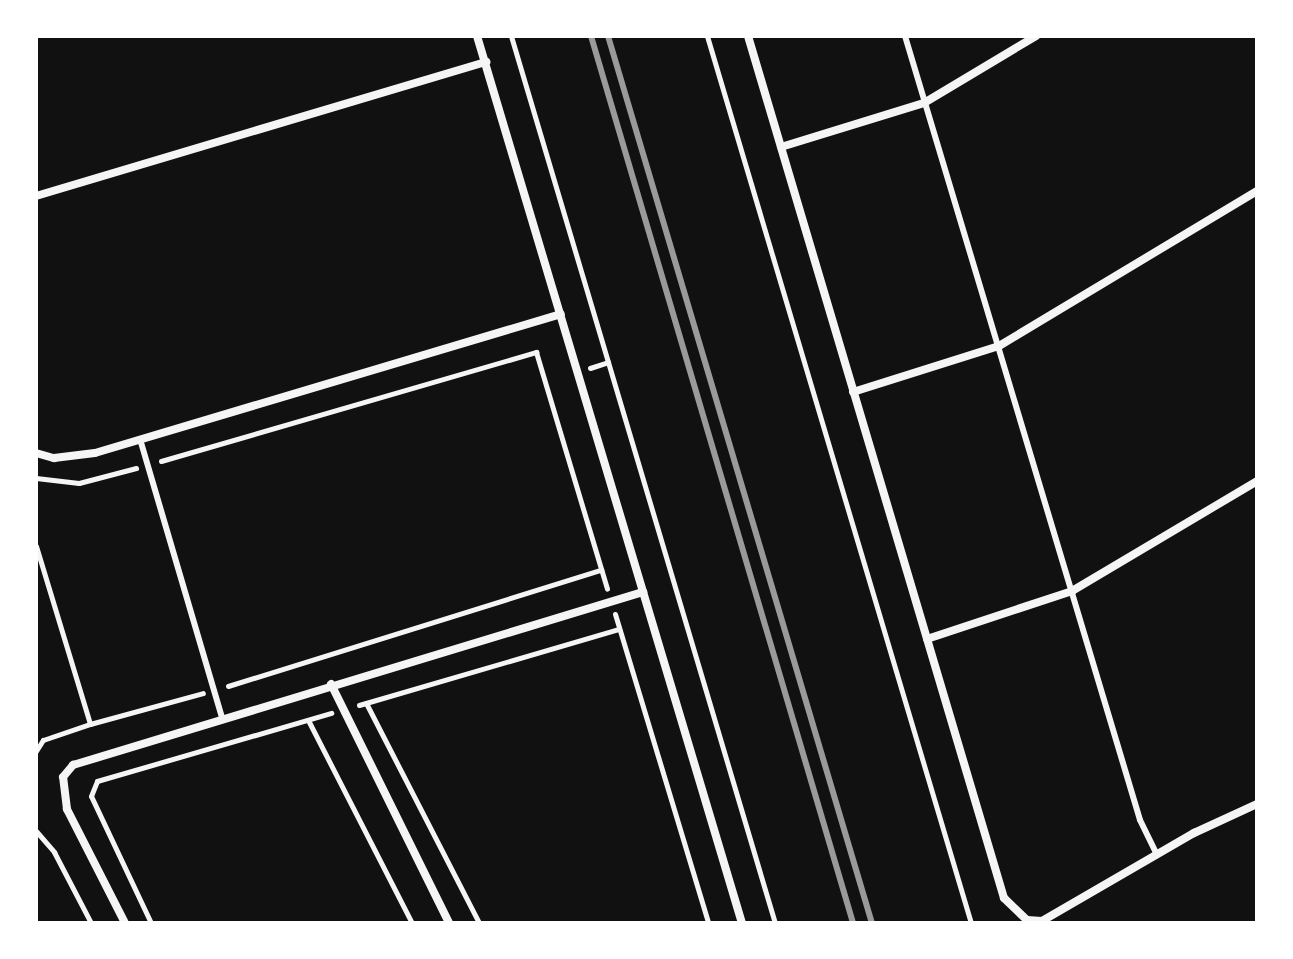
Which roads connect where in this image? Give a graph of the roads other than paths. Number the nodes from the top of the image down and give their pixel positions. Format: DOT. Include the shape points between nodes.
graph roads {
  1 [pos="477,36"];
  2 [pos="748,36"];
  3 [pos="905,36"];
  4 [pos="1036,36"];
  5 [pos="486,62"];
  6 [pos="924,103"];
  7 [pos="781,147"];
  8 [pos="1257,191"];
  9 [pos="36,196"];
  10 [pos="561,314"];
  11 [pos="999,346"];
  12 [pos="853,392"];
  13 [pos="140,439"];
  14 [pos="36,453"];
  15 [pos="1257,481"];
  16 [pos="1072,591"];
  17 [pos="643,592"];
  18 [pos="927,639"];
  19 [pos="331,684"];
  20 [pos="222,717"];
  21 [pos="1257,804"];
  22 [pos="1157,855"];
  23 [pos="125,923"];
  24 [pos="449,923"];
  25 [pos="742,923"];
  1 -- 5 [label="street"];
  2 -- 7 [label="street"];
  3 -- 6 [label="lane"];
  4 -- 6 [label="street"];
  5 -- 9 [label="street"];
  5 -- 10 [label="street"];
  6 -- 7 [label="street"];
  6 -- 11 [label="lane"];
  7 -- 12 [label="street"];
  8 -- 11 [label="street"];
  10 -- 13 [label="street"];
  10 -- 17 [label="street"];
  11 -- 12 [label="street"];
  11 -- 16 [label="lane"];
  12 -- 18 [label="street"];
  13 -- 14 [label="street" via="79,456"];
  13 -- 20 [label="lane"];
  15 -- 16 [label="street"];
  16 -- 18 [label="street"];
  16 -- 22 [label="lane" via="1140,820"];
  17 -- 19 [label="street"];
  17 -- 25 [label="street"];
  18 -- 22 [label="street" via="1004,898 1015,913 1027,920 1054,917"];
  19 -- 20 [label="street"];
  19 -- 24 [label="street"];
  20 -- 23 [label="street" via="87,757 63,777 67,809"];
  21 -- 22 [label="street"];
}
